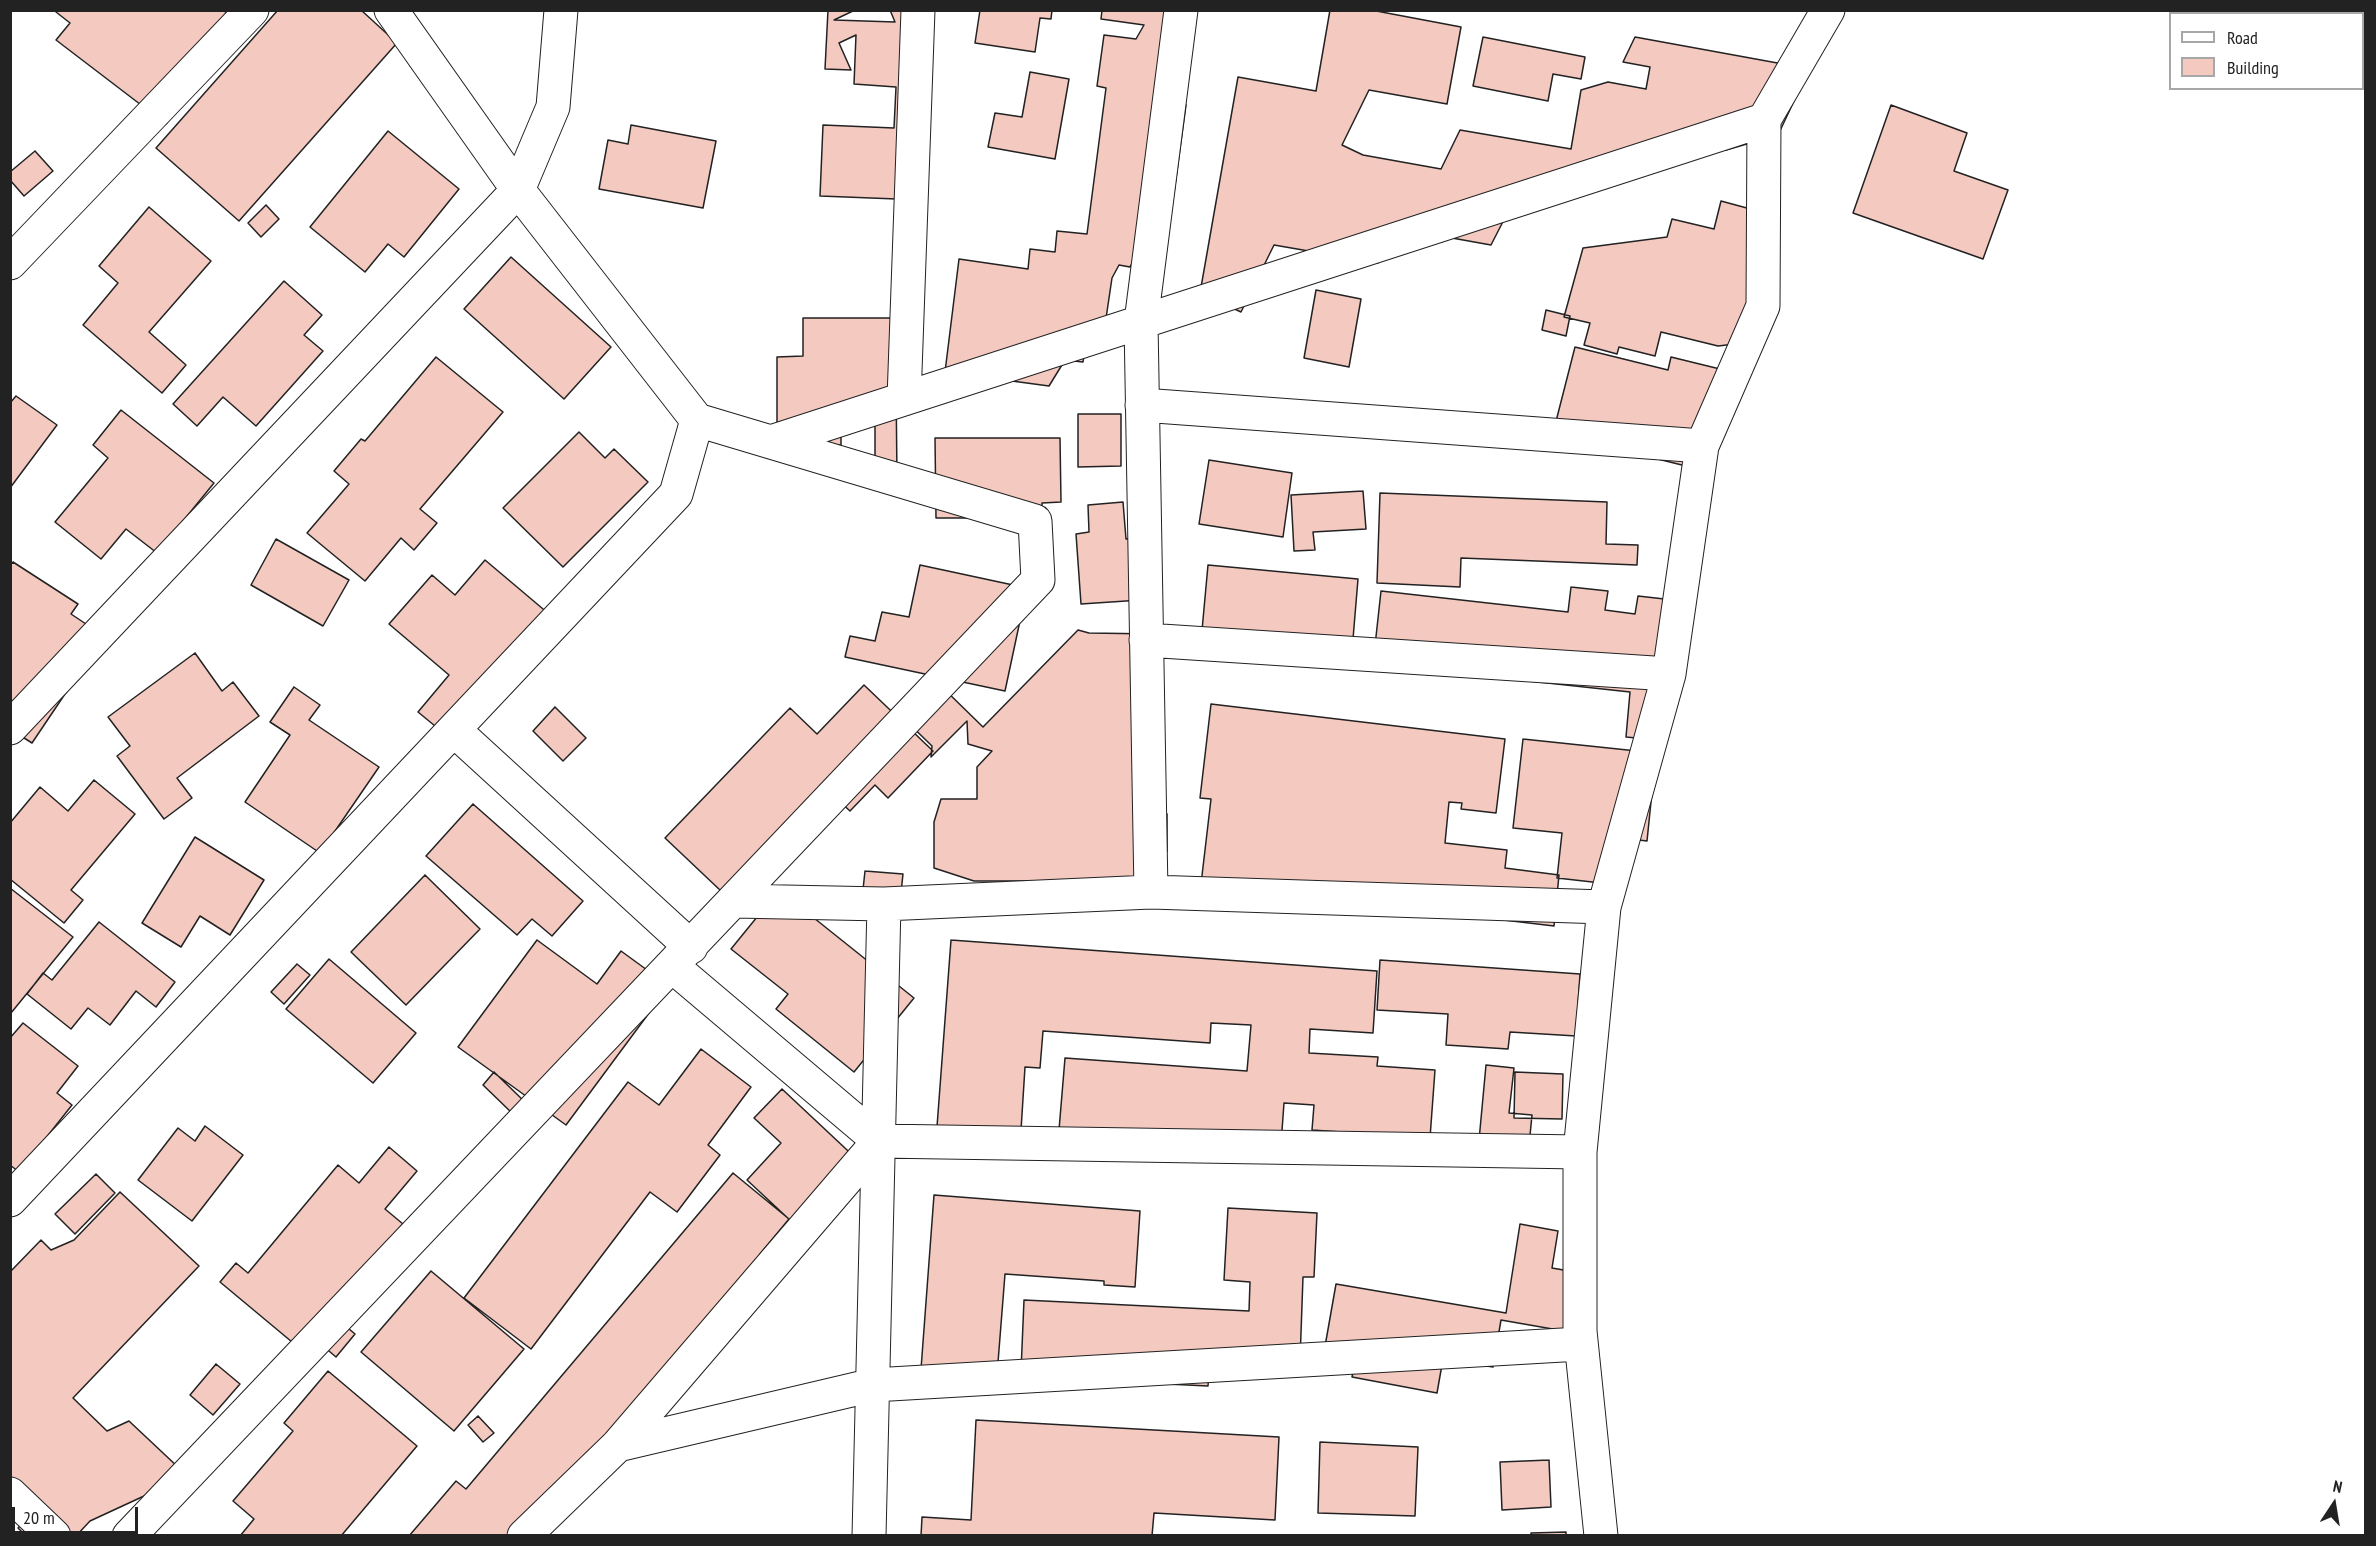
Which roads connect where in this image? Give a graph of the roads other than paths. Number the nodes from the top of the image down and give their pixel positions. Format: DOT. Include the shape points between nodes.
graph roads {
  1 [pos="252,10"];
  2 [pos="391,10"];
  3 [pos="561,10"];
  4 [pos="918,10"];
  5 [pos="1181,10"];
  6 [pos="1828,10"];
  7 [pos="1764,120"];
  8 [pos="518,190"];
  9 [pos="10,263"];
  10 [pos="1141,322"];
  11 [pos="904,399"];
  12 [pos="1142,405"];
  13 [pos="697,420"];
  14 [pos="771,442"];
  15 [pos="1702,446"];
  16 [pos="1146,640"];
  17 [pos="1669,674"];
  18 [pos="10,728"];
  19 [pos="454,730"];
  20 [pos="1151,892"];
  21 [pos="735,901"];
  22 [pos="884,904"];
  23 [pos="1604,907"];
  24 [pos="682,957"];
  25 [pos="879,1141"];
  26 [pos="1580,1152"];
  27 [pos="10,1200"];
  28 [pos="1580,1344"];
  29 [pos="873,1385"];
  30 [pos="618,1445"];
  31 [pos="10,1494"];
  32 [pos="54,1536"];
  33 [pos="129,1536"];
  34 [pos="524,1536"];
  35 [pos="869,1536"];
  36 [pos="1600,1536"];
  1 -- 9 [label="street"];
  2 -- 8 [label="street"];
  3 -- 8 [label="street" via="553,107"];
  4 -- 11 [label="street"];
  5 -- 10 [label="street"];
  6 -- 7 [label="street"];
  7 -- 10 [label="street"];
  7 -- 15 [label="street" via="1762,306"];
  8 -- 13 [label="street"];
  8 -- 18 [label="street"];
  10 -- 11 [label="street"];
  10 -- 12 [label="street"];
  11 -- 14 [label="street"];
  12 -- 15 [label="street"];
  12 -- 16 [label="street"];
  13 -- 14 [label="street"];
  13 -- 19 [label="street" via="676,494"];
  14 -- 21 [label="street" via="1035,521 1038,580"];
  15 -- 17 [label="street"];
  16 -- 17 [label="street"];
  16 -- 20 [label="street"];
  17 -- 23 [label="street"];
  19 -- 24 [label="street"];
  19 -- 27 [label="street"];
  20 -- 22 [label="street"];
  20 -- 23 [label="street"];
  21 -- 22 [label="street"];
  21 -- 24 [label="street"];
  22 -- 25 [label="street"];
  23 -- 26 [label="street"];
  24 -- 25 [label="street"];
  24 -- 33 [label="street"];
  25 -- 26 [label="street"];
  25 -- 29 [label="street"];
  25 -- 30 [label="street"];
  26 -- 28 [label="street"];
  28 -- 29 [label="street"];
  28 -- 36 [label="street"];
  29 -- 30 [label="street"];
  29 -- 35 [label="street"];
  30 -- 34 [label="street"];
  31 -- 32 [label="street"];
}
